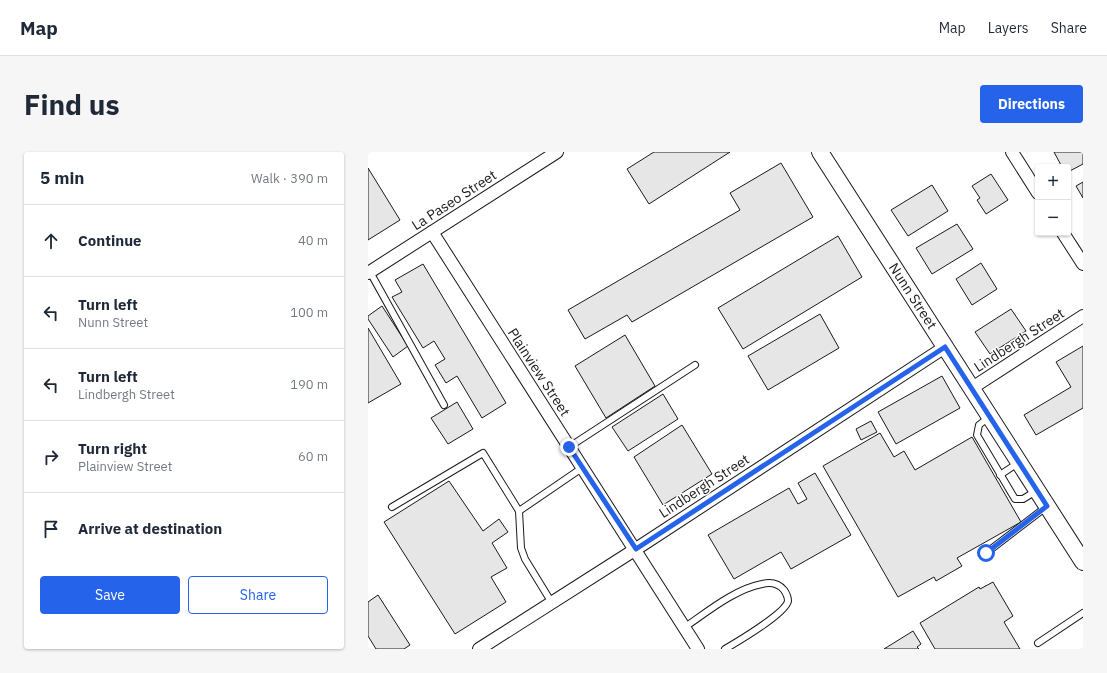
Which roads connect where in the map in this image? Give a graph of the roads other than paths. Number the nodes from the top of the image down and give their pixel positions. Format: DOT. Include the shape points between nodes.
graph roads {
  1 [pos="557,152"];
  2 [pos="820,152"];
  3 [pos="1012,152"];
  4 [pos="1035,189"];
  5 [pos="432,232"];
  6 [pos="1065,236"];
  7 [pos="1083,264"];
  8 [pos="369,273"];
  9 [pos="1083,316"];
  10 [pos="945,347"];
  11 [pos="695,365"];
  12 [pos="972,388"];
  13 [pos="444,405"];
  14 [pos="990,416"];
  15 [pos="569,447"];
  16 [pos="1019,462"];
  17 [pos="582,468"];
  18 [pos="1000,475"];
  19 [pos="1037,491"];
  20 [pos="1047,506"];
  21 [pos="392,507"];
  22 [pos="519,511"];
  23 [pos="636,549"];
  24 [pos="986,553"];
  25 [pos="1083,562"];
  26 [pos="552,602"];
  27 [pos="1083,613"];
  28 [pos="685,627"];
  29 [pos="1038,643"];
  30 [pos="479,649"];
  31 [pos="698,649"];
  32 [pos="725,649"];
  1 -- 5 [label="street, La Paseo Street"];
  2 -- 10 [label="street, Nunn Street"];
  3 -- 4 [label="street"];
  5 -- 8 [label="street, La Paseo Street"];
  5 -- 15 [label="street, Plainview Street"];
  6 -- 7 [label="street"];
  8 -- 13 [label="lane"];
  9 -- 12 [label="street, Lindbergh Street"];
  10 -- 12 [label="street, Nunn Street"];
  10 -- 23 [label="street, Lindbergh Street"];
  11 -- 15 [label="lane"];
  12 -- 14 [label="street, Nunn Street"];
  14 -- 16 [label="street, Nunn Street"];
  14 -- 18 [label="lane" via="979,425 976,435"];
  15 -- 17 [label="street, Plainview Street"];
  16 -- 18 [label="lane"];
  16 -- 19 [label="street, Nunn Street"];
  17 -- 22 [label="lane"];
  17 -- 23 [label="street, Plainview Street"];
  18 -- 19 [label="lane" via="1015,499 1023,499"];
  19 -- 20 [label="street, Nunn Street"];
  20 -- 24 [label="lane"];
  20 -- 25 [label="street, Nunn Street"];
  21 -- 22 [label="lane" via="483,453"];
  22 -- 26 [label="lane" via="521,548 525,559"];
  23 -- 26 [label="street, Lindbergh Street"];
  23 -- 28 [label="street, Plainview Street"];
  26 -- 30 [label="street, Lindbergh Street"];
  27 -- 29 [label="lane"];
  28 -- 31 [label="street, Plainview Street"];
  28 -- 32 [label="lane" via="745,589 772,583 780,586 787,596 788,602 785,607"];
}
